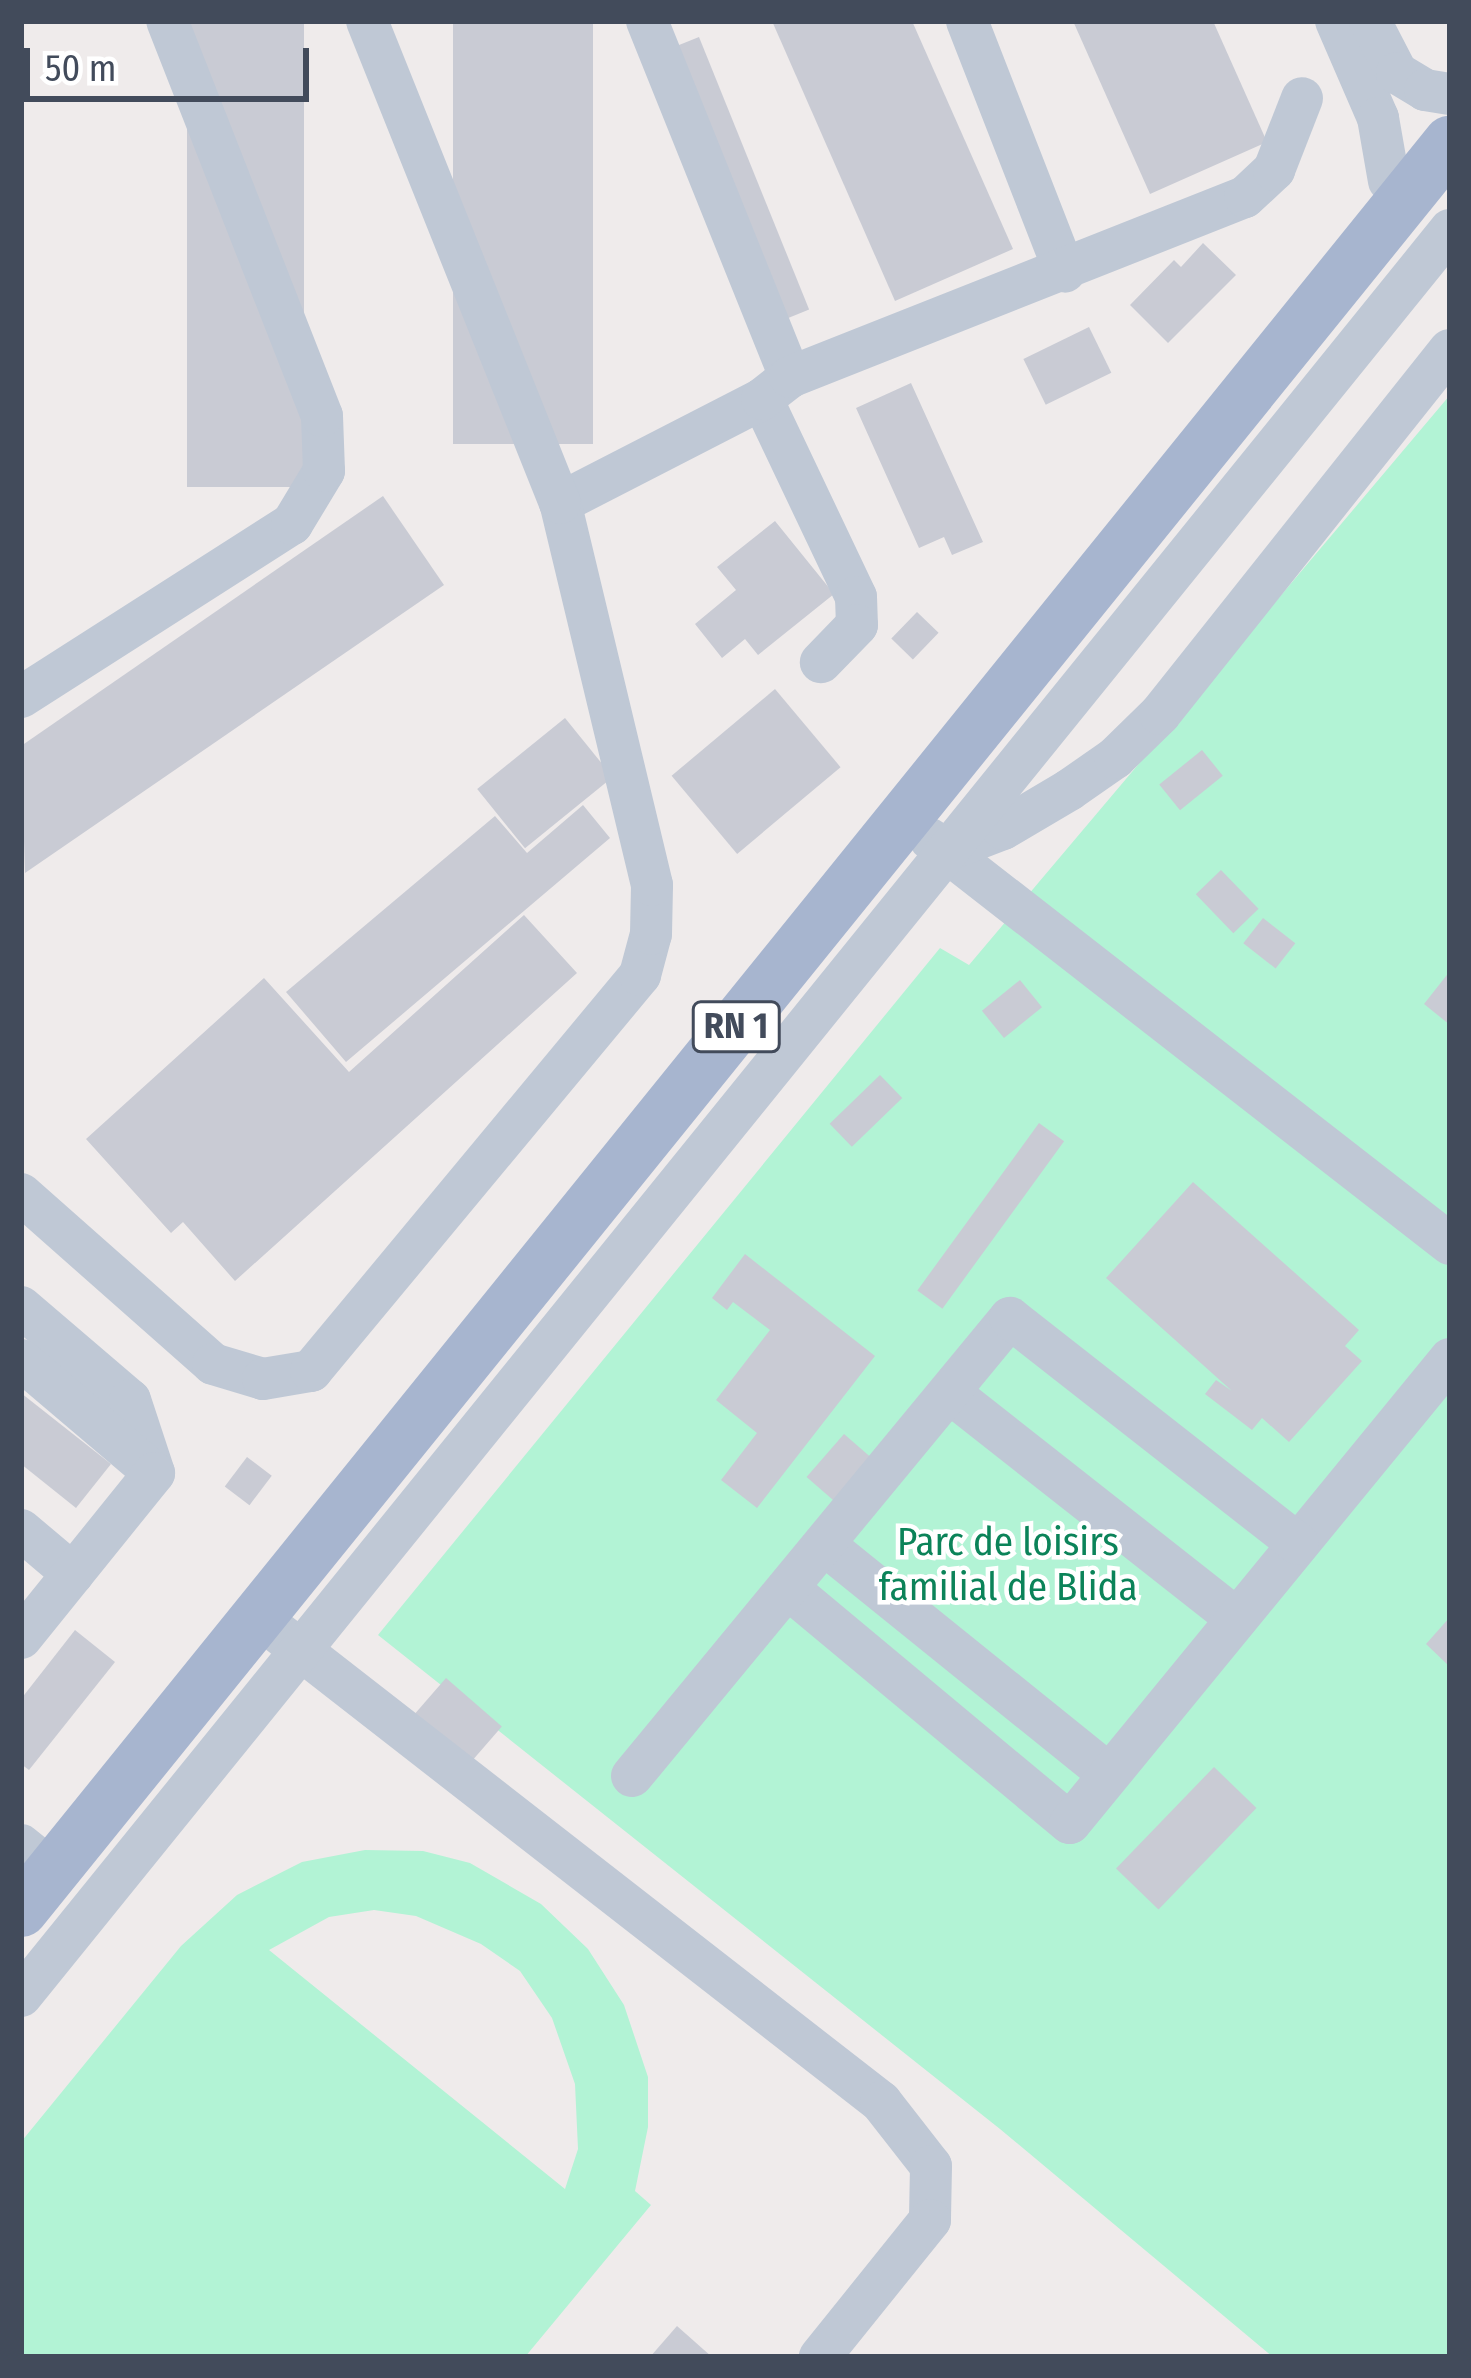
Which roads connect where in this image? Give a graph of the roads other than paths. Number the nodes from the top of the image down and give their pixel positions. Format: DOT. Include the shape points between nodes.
graph roads {
  1 [pos="167,21"];
  2 [pos="368,21"];
  3 [pos="647,21"];
  4 [pos="967,21"];
  5 [pos="1336,21"];
  6 [pos="1370,21"];
  7 [pos="1450,94"];
  8 [pos="1302,98"];
  9 [pos="1450,106"];
  10 [pos="1450,143"];
  11 [pos="1389,181"];
  12 [pos="1450,230"];
  13 [pos="1065,272"];
  14 [pos="1450,350"];
  15 [pos="776,388"];
  16 [pos="560,503"];
  17 [pos="820,662"];
  18 [pos="21,697"];
  19 [pos="904,819"];
  20 [pos="947,851"];
  21 [pos="21,1194"];
  22 [pos="1450,1244"];
  23 [pos="21,1307"];
  24 [pos="1450,1359"];
  25 [pos="21,1360"];
  26 [pos="950,1393"];
  27 [pos="154,1473"];
  28 [pos="21,1530"];
  29 [pos="1298,1544"];
  30 [pos="826,1546"];
  31 [pos="73,1574"];
  32 [pos="790,1590"];
  33 [pos="258,1617"];
  34 [pos="1237,1618"];
  35 [pos="21,1638"];
  36 [pos="300,1650"];
  37 [pos="1109,1774"];
  38 [pos="632,1776"];
  39 [pos="25,1856"];
  40 [pos="21,1910"];
  41 [pos="21,1996"];
  42 [pos="820,2357"];
  1 -- 18 [label="lane" via="322,416 324,471 292,524"];
  2 -- 16 [label="lane"];
  3 -- 15 [label="lane"];
  4 -- 13 [label="lane"];
  5 -- 11 [label="lane" via="1378,118"];
  6 -- 7 [label="lane" via="1397,73"];
  8 -- 13 [label="lane" via="1274,170 1246,197"];
  9 -- 11 [label="main road, RN 1"];
  10 -- 19 [label="main road, RN 1"];
  11 -- 39 [label="main road, RN 1"];
  12 -- 20 [label="lane"];
  13 -- 15 [label="lane"];
  14 -- 20 [label="lane" via="1160,713 1069,790"];
  15 -- 16 [label="lane"];
  15 -- 17 [label="lane" via="856,597 856,625"];
  16 -- 21 [label="lane" via="652,885 640,975 311,1371 263,1378 213,1364"];
  19 -- 20 [label="lane"];
  19 -- 33 [label="main road, RN 1"];
  20 -- 22 [label="lane"];
  20 -- 36 [label="lane"];
  23 -- 27 [label="lane" via="130,1400"];
  24 -- 29 [label="lane"];
  25 -- 27 [label="lane"];
  26 -- 29 [label="lane" via="1010,1318"];
  26 -- 30 [label="lane"];
  26 -- 34 [label="lane"];
  27 -- 31 [label="lane"];
  28 -- 31 [label="lane"];
  29 -- 34 [label="lane"];
  30 -- 32 [label="lane"];
  30 -- 37 [label="lane"];
  31 -- 35 [label="lane"];
  32 -- 37 [label="lane" via="1070,1823"];
  32 -- 38 [label="lane"];
  33 -- 36 [label="lane"];
  33 -- 40 [label="main road, RN 1"];
  34 -- 37 [label="lane"];
  36 -- 41 [label="lane"];
  36 -- 42 [label="lane" via="881,2102 932,2167 930,2220"];
}
